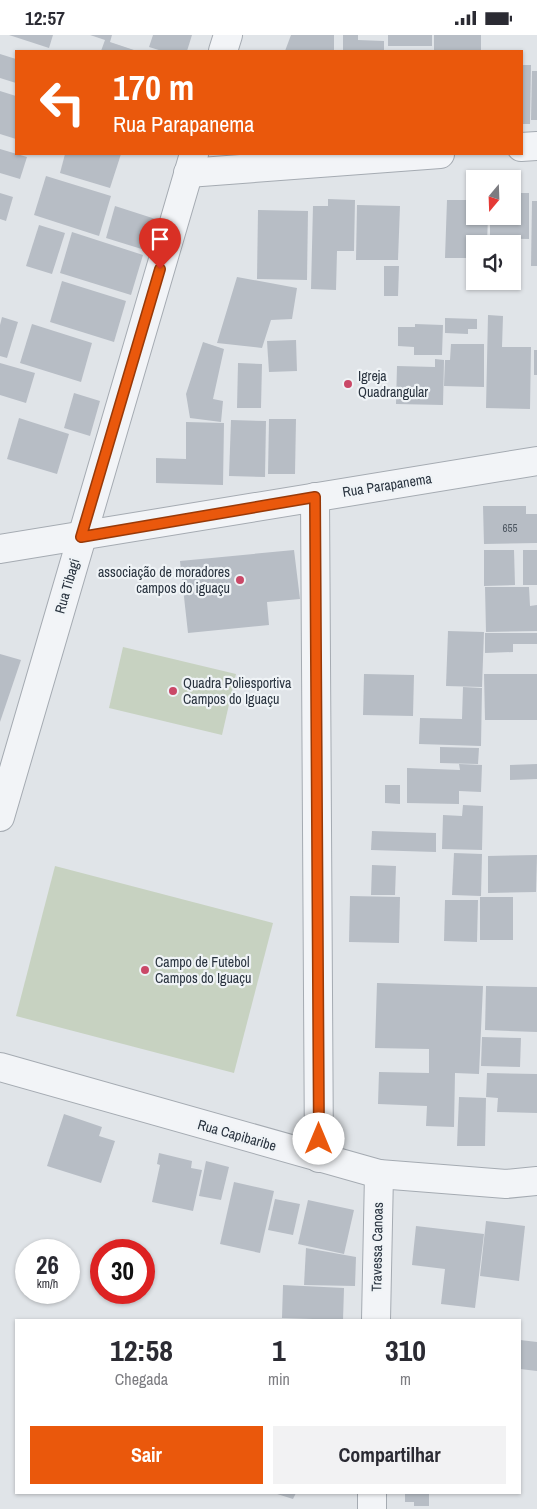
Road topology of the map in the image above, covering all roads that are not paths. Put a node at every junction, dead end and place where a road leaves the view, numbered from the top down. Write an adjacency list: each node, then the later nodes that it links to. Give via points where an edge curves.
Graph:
1 (228, 35): 2 (street)
2 (223, 50)
3 (537, 146): 4 (street)
4 (523, 147)
5 (412, 155): 6 (street)
6 (191, 163): 9 (street, Rua Tibagi)
7 (537, 461): 8 (street, Rua Parapanema)
8 (315, 497): 9 (street, Rua Parapanema); 13 (street)
9 (81, 537): 10 (street, Rua Parapanema); 11 (street, Rua Tibagi)
10 (0, 549)
11 (0, 817)
12 (0, 1067): 13 (street, Rua Capibaribe)
13 (319, 1158): 14 (street, Rua Capibaribe)
14 (379, 1174): 15 (street, Rua Capibaribe, via 506,1184); 16 (street, Travessa Canoas)
15 (537, 1181)
16 (376, 1319)
17 (372, 1494): 18 (street)
18 (372, 1509)

